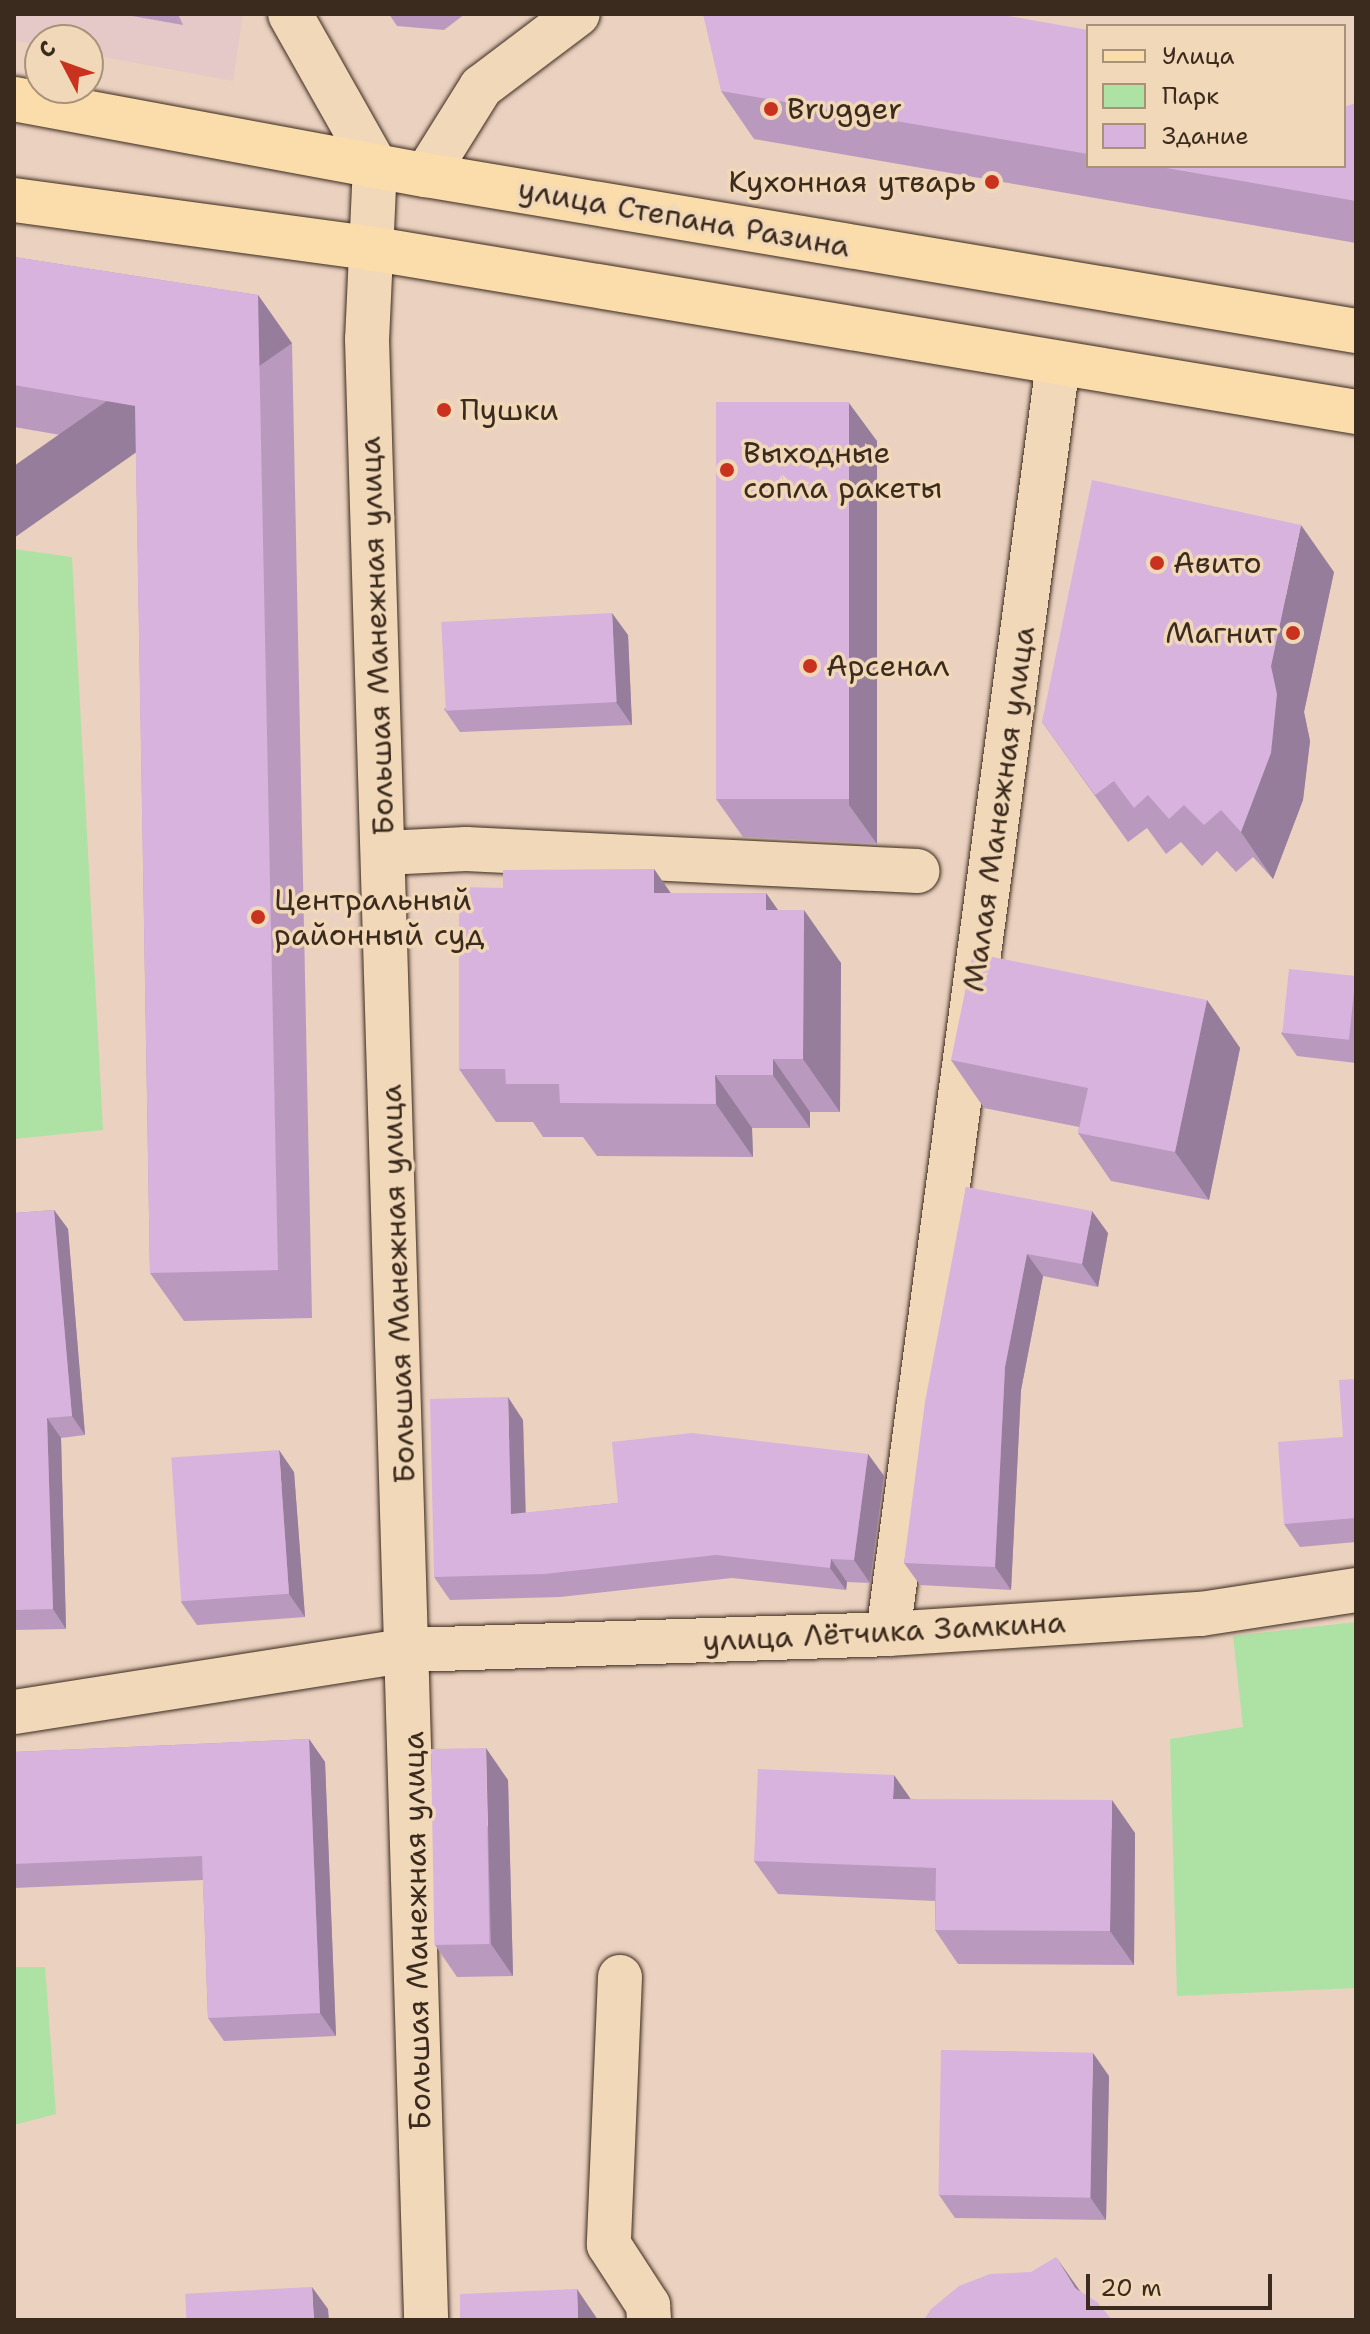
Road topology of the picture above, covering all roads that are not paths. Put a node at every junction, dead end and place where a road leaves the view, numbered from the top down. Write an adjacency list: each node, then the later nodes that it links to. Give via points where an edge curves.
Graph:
1 (290, 14): 4 (street)
2 (578, 14): 5 (street, via 481,87)
3 (14, 99): 4 (main road, улица Степана Разина)
4 (375, 165): 5 (main road, улица Степана Разина); 7 (street, Большая Манежная улица)
5 (426, 175): 8 (main road, улица Степана Разина)
6 (14, 200): 7 (main road)
7 (369, 248): 9 (main road); 11 (street, Большая Манежная улица, via 367,339)
8 (1356, 331)
9 (1058, 364): 10 (main road); 14 (street, Малая Манежная улица)
10 (1356, 412)
11 (384, 853): 12 (street, via 466,849); 15 (street, Большая Манежная улица)
12 (917, 871)
13 (1356, 1590): 14 (street, улица Лётчика Замкина, via 1201,1614)
14 (888, 1634): 15 (street, улица Лётчика Замкина)
15 (410, 1650): 16 (street, улица Лётчика Замкина); 18 (street, Большая Манежная улица)
16 (14, 1712)
17 (620, 1977): 19 (street, via 609,2245 648,2305)
18 (426, 2320)
19 (649, 2320)

